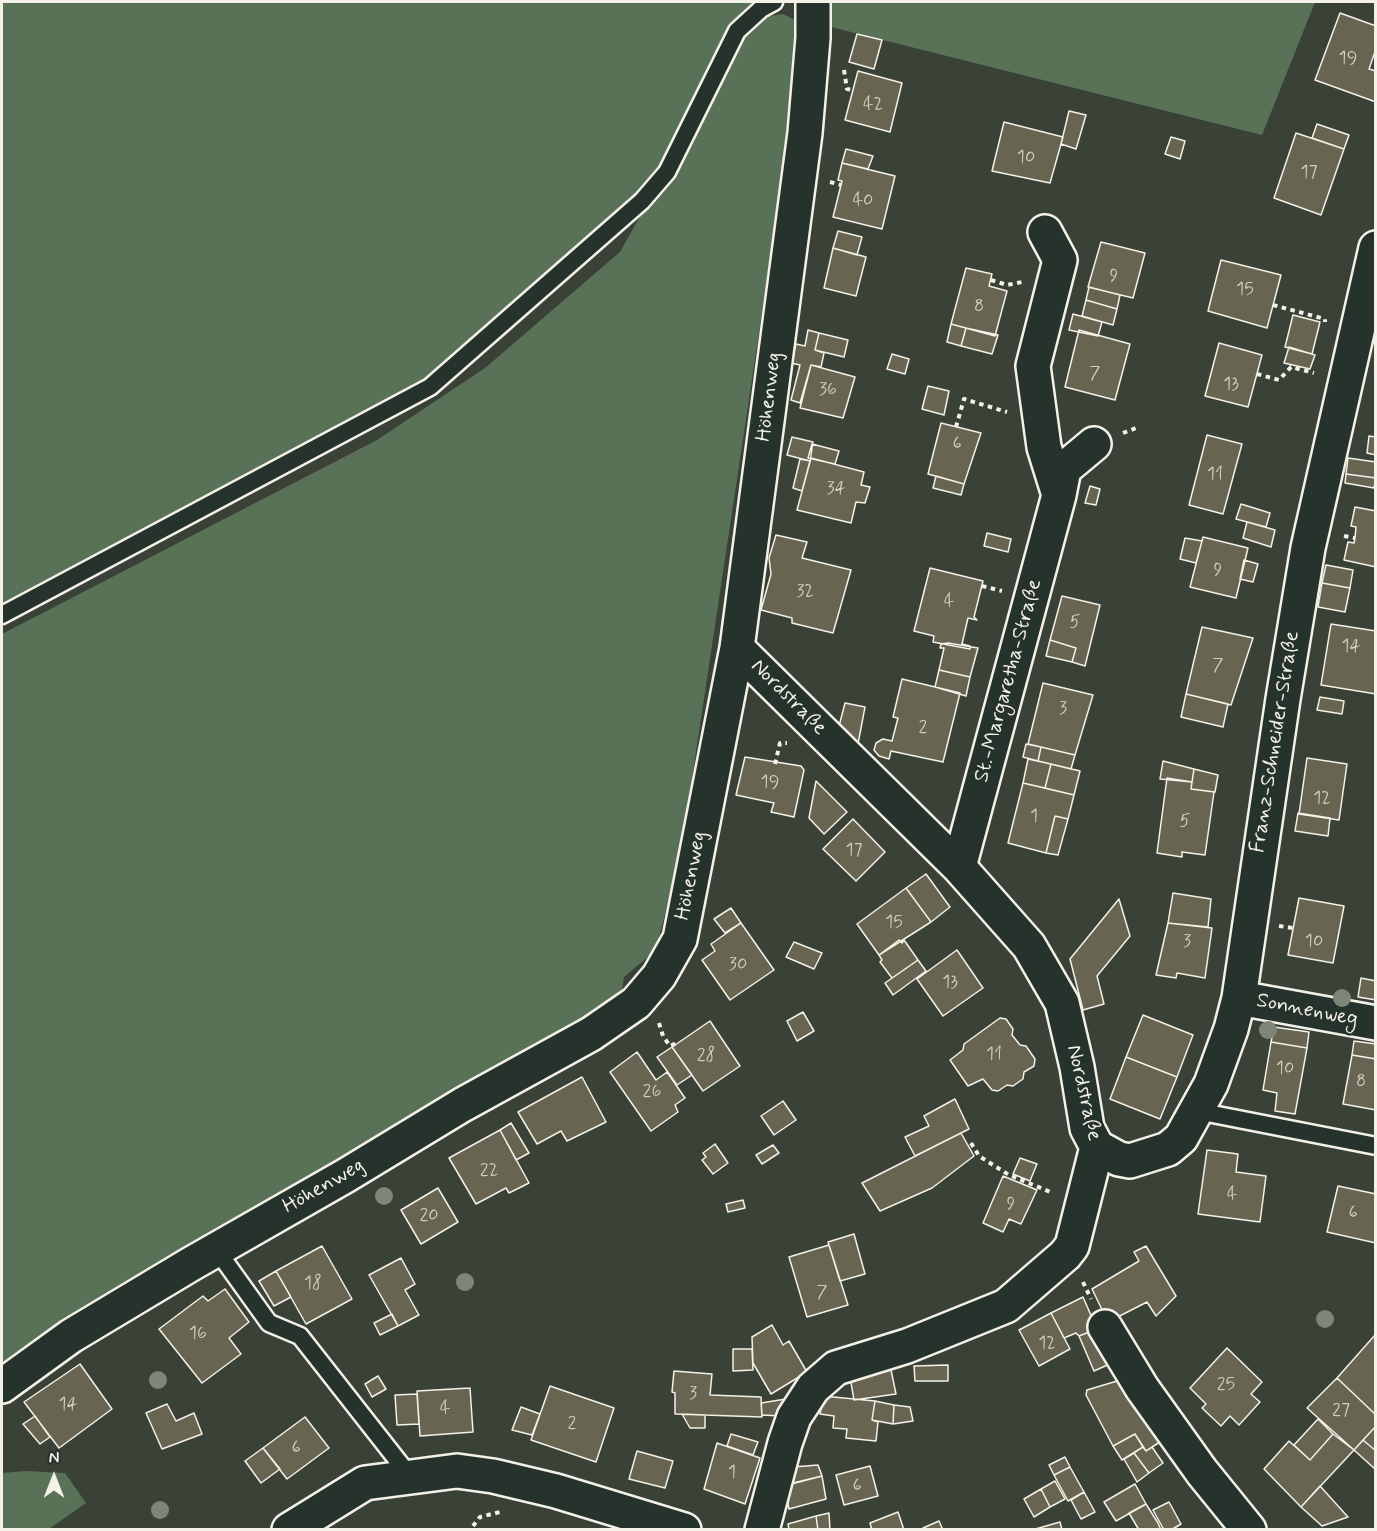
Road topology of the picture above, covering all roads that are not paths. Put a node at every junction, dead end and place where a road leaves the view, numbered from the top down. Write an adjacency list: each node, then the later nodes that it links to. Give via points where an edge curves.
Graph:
1 (774, 2): 7 (lane, via 760,9 737,31 667,172 642,201 430,387)
2 (813, 2): 8 (street, Höhenweg, via 804,140)
3 (1045, 232): 6 (street, via 1060,260 1033,366 1044,447)
4 (1376, 248): 10 (street, Franz-Schneider-Straße, via 1308,548)
5 (1094, 444): 6 (street, St.-Margaretha-Straße, via 1064,469)
6 (1059, 495): 9 (street, St.-Margaretha-Straße)
7 (2, 615)
8 (738, 648): 9 (street, Nordstraße); 15 (street, Höhenweg, via 680,939 660,976 636,1003 591,1034)
9 (959, 867): 14 (street, Nordstraße, via 1029,946 1062,1003 1087,1128)
10 (1239, 998): 11 (street, Sonnenweg); 12 (street, Franz-Schneider-Straße, via 1211,1084)
11 (1376, 1023)
12 (1197, 1110): 13 (lane); 14 (street, Franz-Schneider-Straße, via 1180,1138 1168,1149 1130,1161)
13 (1376, 1146)
14 (1097, 1147): 21 (street, Nordstraße, via 1072,1246 1006,1306 907,1346 836,1368 813,1388 794,1417)
15 (216, 1249): 17 (street, Höhenweg, via 71,1336); 18 (lane, via 269,1323 300,1336)
16 (1105, 1327): 22 (street, via 1142,1388)
17 (2, 1386)
18 (409, 1475): 19 (street, via 365,1483); 20 (street, via 457,1471 493,1476)
19 (289, 1530)
20 (684, 1530)
21 (762, 1530)
22 (1249, 1530)

